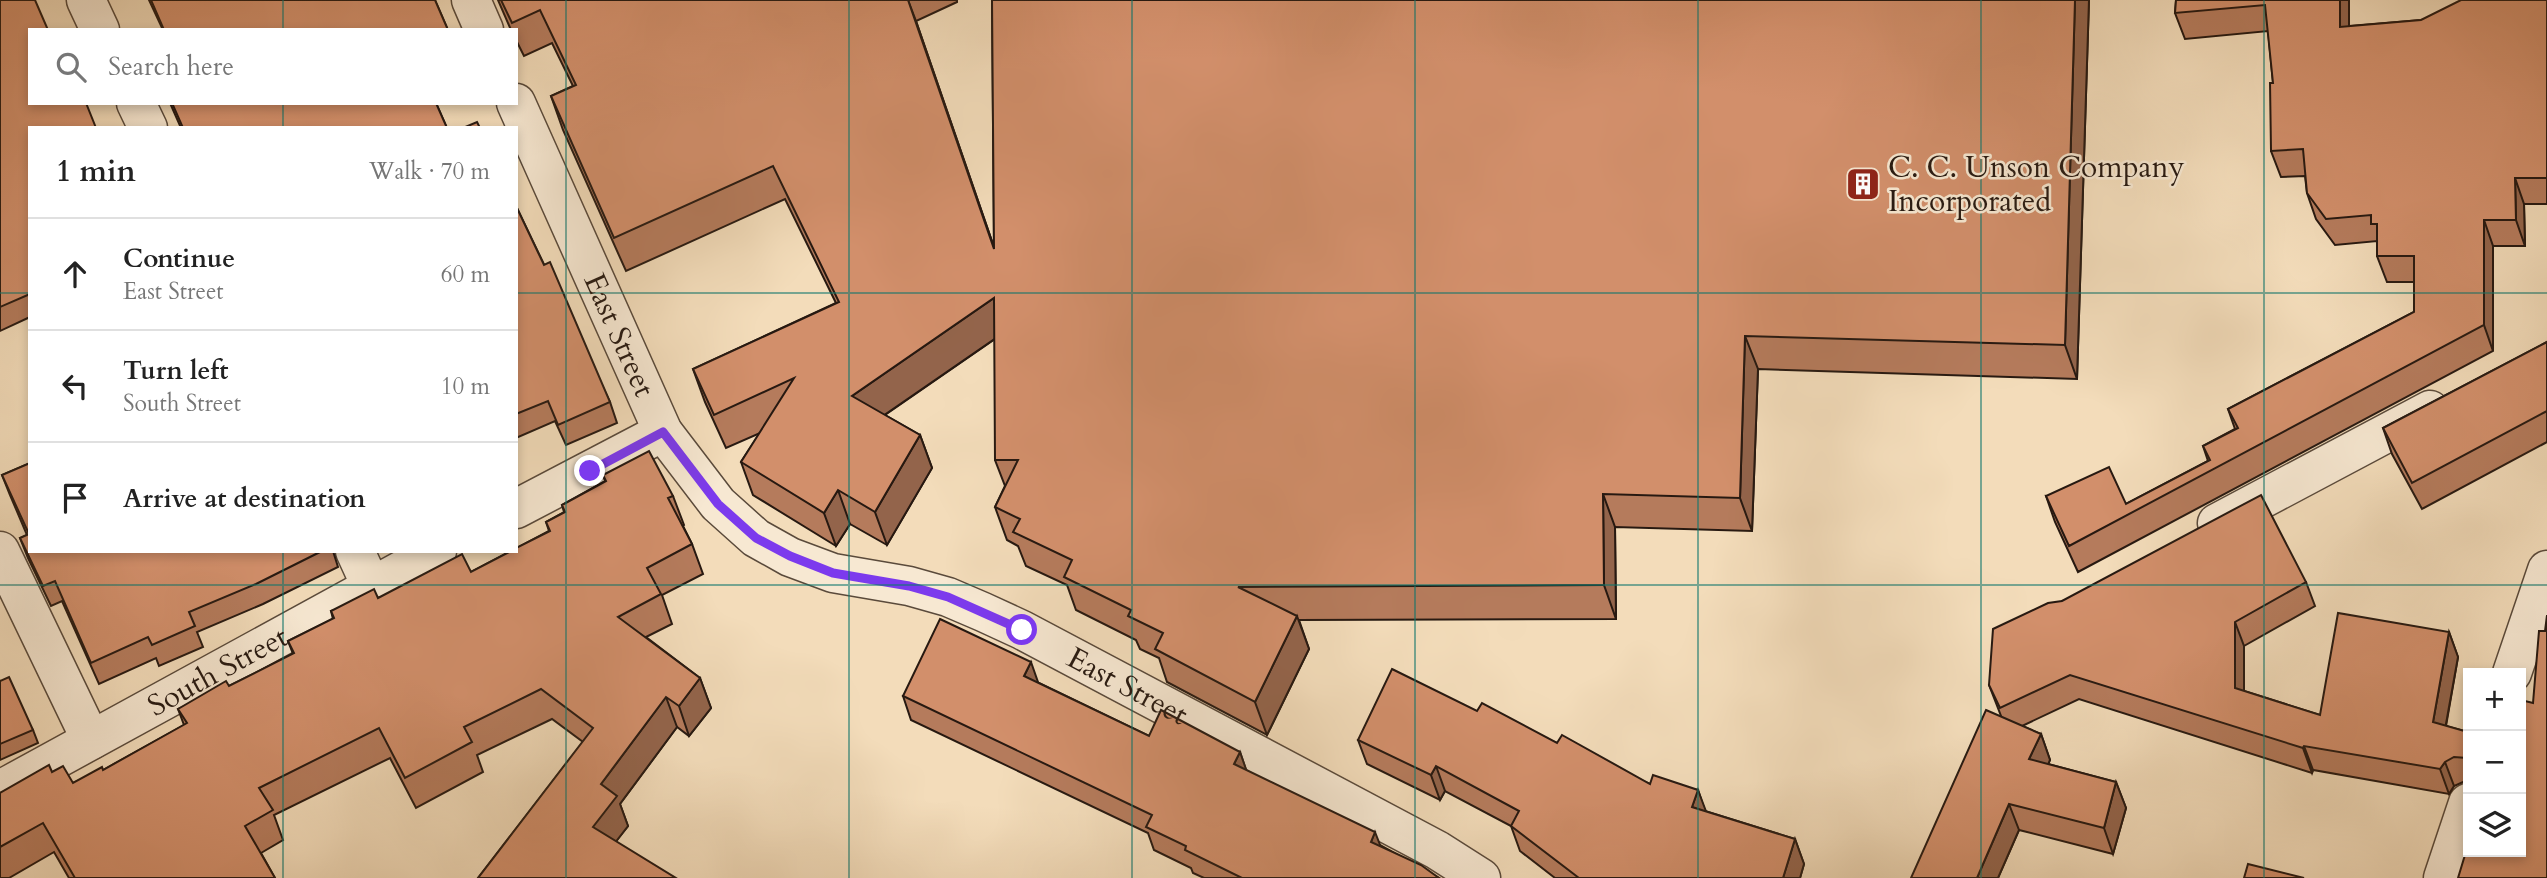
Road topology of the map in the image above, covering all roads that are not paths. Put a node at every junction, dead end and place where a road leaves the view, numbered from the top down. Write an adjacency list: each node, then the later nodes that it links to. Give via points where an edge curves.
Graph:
1 (86, 0): 3 (street)
2 (471, 0): 4 (street)
3 (99, 28)
4 (483, 28)
5 (137, 105): 7 (street)
6 (517, 105): 9 (street, East Street)
7 (147, 126)
8 (2462, 392): 11 (street)
9 (663, 432): 10 (street); 21 (street, East Street, via 718,504 756,538 833,573 948,597 1012,625 1437,850)
10 (518, 508)
11 (2182, 541)
12 (0, 551): 18 (street)
13 (356, 553): 16 (street)
14 (433, 553): 16 (street, South Street)
15 (2547, 570): 17 (street)
16 (372, 586): 18 (street, South Street)
17 (2514, 668)
18 (91, 740): 19 (street, South Street)
19 (0, 790)
20 (2463, 818): 22 (street)
21 (1480, 878)
22 (2443, 878)

